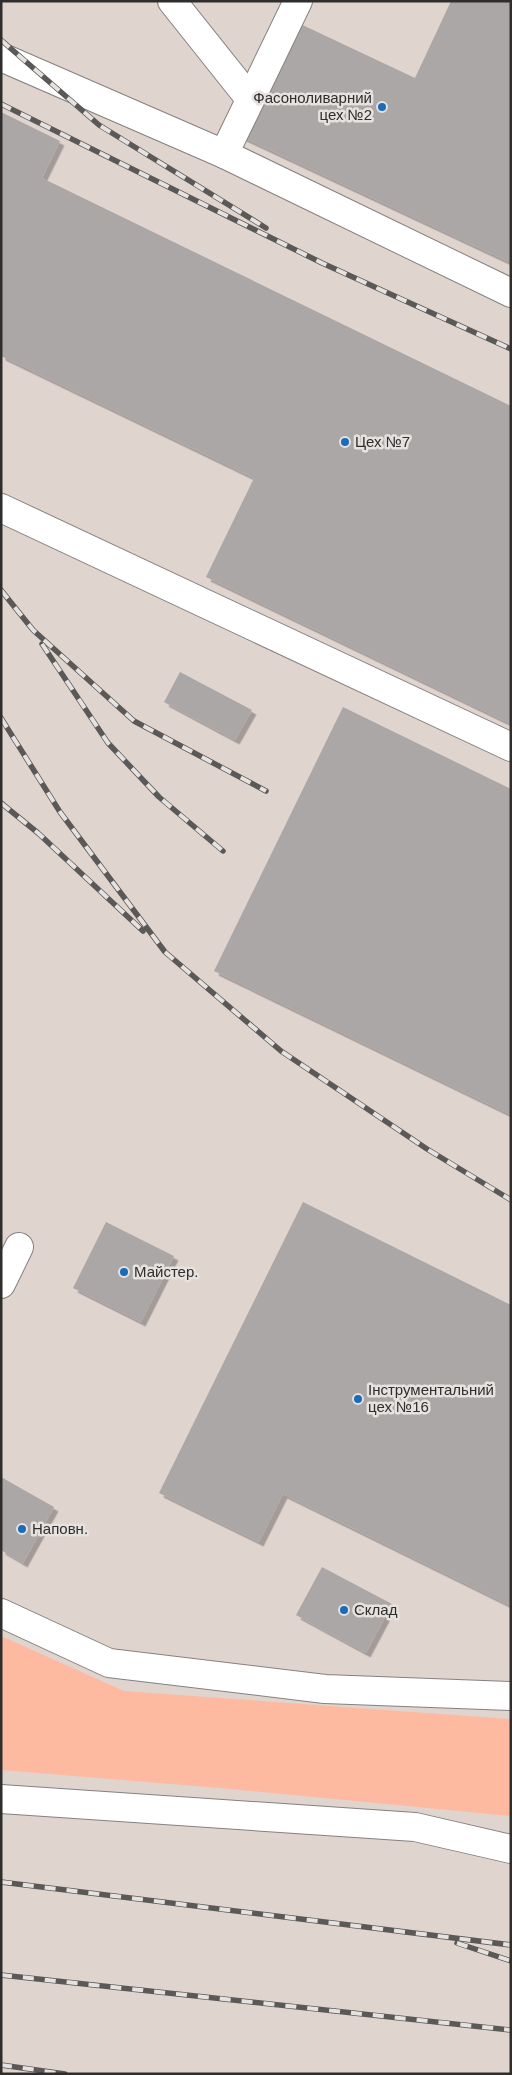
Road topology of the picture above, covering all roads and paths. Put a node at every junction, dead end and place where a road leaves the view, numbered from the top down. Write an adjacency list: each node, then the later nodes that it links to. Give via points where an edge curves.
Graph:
1 (172, 1): 4 (lane)
2 (298, 1): 4 (lane)
3 (1, 57): 5 (lane)
4 (250, 99): 5 (lane)
5 (224, 154): 6 (lane)
6 (511, 293)
7 (1, 508): 8 (lane)
8 (511, 747)
9 (19, 1247): 10 (lane)
10 (1, 1284)
11 (1, 1613): 12 (lane, via 109,1663 325,1689)
12 (511, 1696)
13 (1, 1799): 14 (lane, via 415,1827)
14 (511, 1849)

